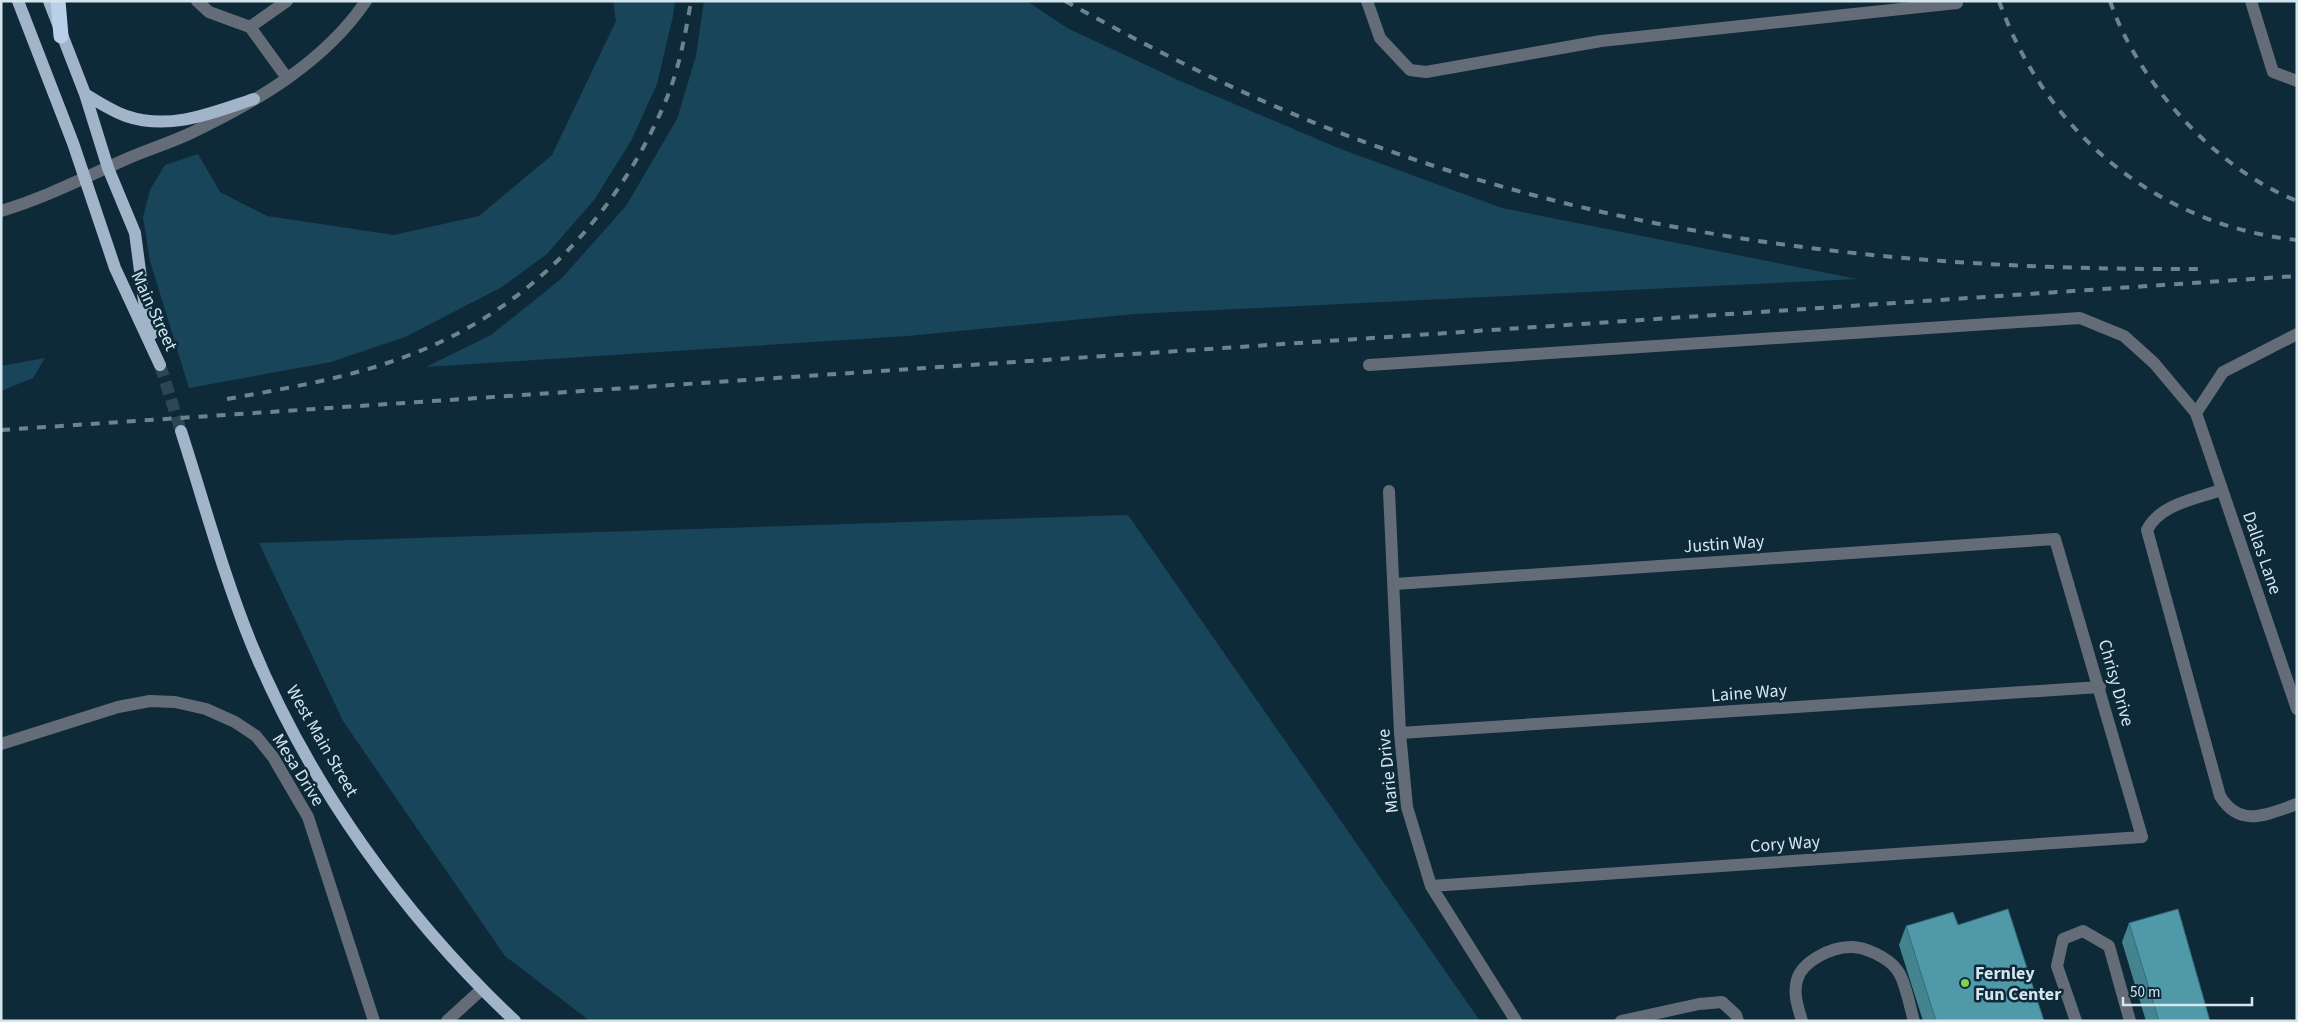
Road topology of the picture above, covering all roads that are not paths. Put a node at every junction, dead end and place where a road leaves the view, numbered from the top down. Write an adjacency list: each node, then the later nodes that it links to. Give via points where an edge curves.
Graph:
1 (18, 1): 17 (main road, Main Street)
2 (49, 1): 11 (main road, Main Street)
3 (58, 1): 11 (highway)
4 (198, 1): 10 (street, via 209,12)
5 (287, 1): 10 (street)
6 (366, 1): 12 (street, via 344,30)
7 (1367, 1): 9 (street, via 1380,38 1410,70 1426,72 1601,41)
8 (2251, 1): 13 (street, via 2273,72)
9 (1957, 3)
10 (250, 28): 12 (street)
11 (61, 36): 14 (main road, Main Street)
12 (287, 78): 15 (street)
13 (2295, 79)
14 (84, 94): 15 (main road, via 127,116 165,123 212,113); 16 (main road, Main Street)
15 (254, 99): 16 (street, via 191,133)
16 (108, 168): 17 (street); 17 (main road, Main Street, via 135,233 144,301 160,365 115,268)
17 (84, 178): 18 (street)
18 (1, 211)
19 (2297, 334): 21 (street, via 2223,372)
20 (1369, 365): 21 (street, via 2080,318 2124,336 2154,363)
21 (2196, 413): 23 (street, Dallas Lane)
22 (181, 431): 34 (main road, West Main Street, via 251,642 296,738 364,848 411,909)
23 (2221, 490): 28 (street, Dallas Lane); 31 (street, via 2162,511 2147,530 2220,796 2227,808 2237,815 2260,816)
24 (1389, 491): 26 (street, Marie Drive)
25 (2055, 539): 26 (street, Justin Way); 27 (street, Chrisy Drive)
26 (1395, 584): 29 (street, Marie Drive)
27 (2100, 687): 29 (street, Laine Way); 32 (street, Chrisy Drive)
28 (2297, 709)
29 (1400, 733): 33 (street, Marie Drive, via 1407,807)
30 (1, 744): 36 (street, Mesa Drive, via 118,707 150,701 175,702 206,710 235,722 256,736 273,757 308,817)
31 (2297, 804)
32 (2142, 837): 33 (street, Cory Way)
33 (1430, 886): 39 (street, Marie Drive)
34 (482, 990): 37 (street); 38 (main road, West Main Street)
35 (1672, 1015): 40 (street); 41 (street, via 1699,1004 1722,1002)
36 (374, 1021)
37 (447, 1021)
38 (515, 1021)
39 (1516, 1021)
40 (1620, 1021)
41 (1738, 1021)
42 (1802, 1021): 43 (street, via 1795,997 1797,979 1804,966 1816,957 1850,947 1868,951 1898,970)
43 (1914, 1021)
44 (2076, 1021): 45 (street, via 2057,966 2063,939 2083,932 2109,946)
45 (2130, 1021)

